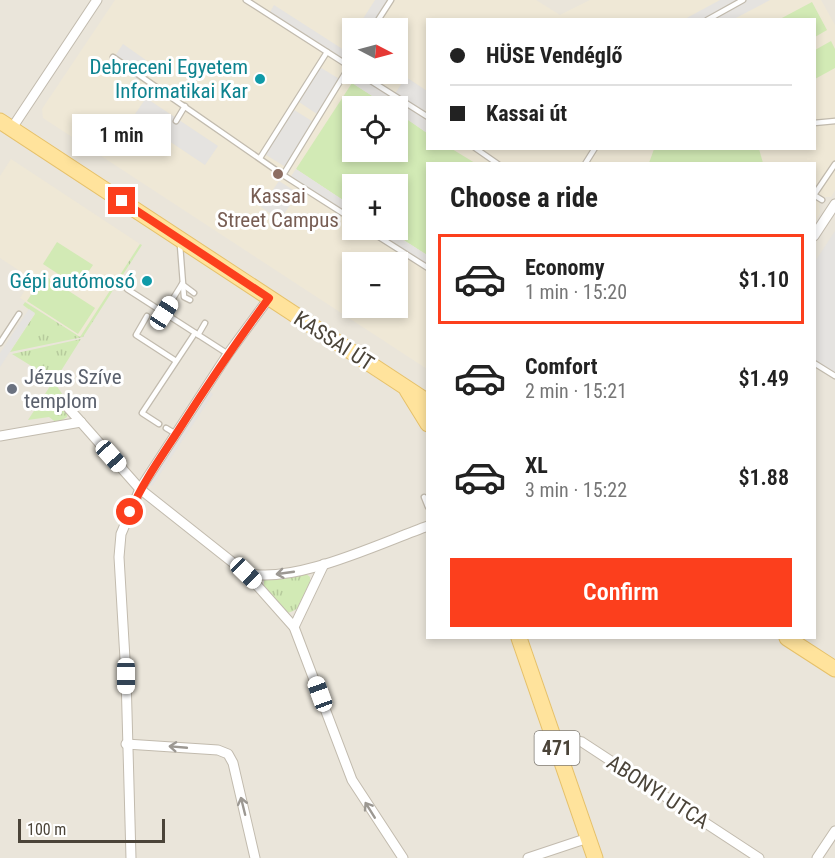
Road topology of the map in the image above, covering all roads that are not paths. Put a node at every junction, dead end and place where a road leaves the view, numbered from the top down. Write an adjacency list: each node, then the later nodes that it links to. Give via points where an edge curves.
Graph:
1 (83, 0): 5 (street)
2 (246, 0): 8 (lane)
3 (391, 0): 6 (lane)
4 (743, 0): 7 (lane)
5 (95, 3): 18 (street)
6 (379, 18)
7 (711, 18)
8 (327, 51): 10 (lane); 20 (lane)
9 (113, 57): 13 (lane)
10 (342, 60)
11 (342, 82): 23 (lane)
12 (376, 84): 14 (lane)
13 (185, 106): 15 (lane); 20 (lane)
14 (426, 116)
15 (176, 121)
16 (835, 121): 17 (lane)
17 (816, 123)
18 (6, 124): 30 (main road, KASSAI ÚT)
19 (478, 150): 21 (lane)
20 (260, 158): 23 (lane)
21 (495, 162)
22 (835, 164): 24 (lane)
23 (283, 175): 28 (lane)
24 (816, 192)
25 (816, 196): 26 (lane)
26 (822, 200)
27 (835, 206): 29 (street)
28 (342, 213)
29 (816, 233)
30 (180, 240): 33 (lane); 36 (main road, KASSAI ÚT)
31 (384, 240): 32 (lane)
32 (426, 267)
33 (182, 285): 35 (lane); 37 (lane, via 184,297); 38 (lane)
34 (127, 289): 38 (lane)
35 (194, 293)
36 (269, 298): 44 (street); 48 (main road, KASSAI ÚT)
37 (190, 300)
38 (164, 313): 42 (lane)
39 (19, 314): 43 (lane)
40 (147, 316): 45 (lane, via 136,335)
41 (206, 323): 42 (lane)
42 (196, 334): 44 (lane); 45 (lane)
43 (0, 343)
44 (228, 354): 55 (street)
45 (176, 361): 53 (lane, via 142,413)
46 (816, 364): 47 (lane)
47 (835, 376)
48 (406, 388): 49 (main road, KASSAI ÚT); 51 (main road)
49 (426, 401)
50 (64, 403): 52 (street)
51 (426, 421)
52 (81, 422): 56 (street); 57 (street)
53 (159, 424)
54 (166, 428): 55 (lane)
55 (176, 435): 57 (street)
56 (0, 436)
57 (140, 489): 62 (street); 68 (street, via 120,546)
58 (424, 497): 59 (lane)
59 (426, 502)
60 (426, 527): 61 (street)
61 (324, 564): 62 (street, one-way to 62, via 285,573); 63 (street)
62 (246, 573): 63 (street)
63 (294, 627): 73 (street, one-way to 63, via 352,780)
64 (519, 639): 67 (main road, 471)
65 (789, 639): 66 (main road)
66 (835, 669)
67 (553, 736): 70 (main road, 471); 76 (street, ABONYI UTCA, via 582,742)
68 (126, 744): 71 (street); 72 (street, one-way to 68, via 228,754 218,750)
69 (835, 831): 77 (street)
70 (588, 838): 74 (street); 75 (main road, 471)
71 (131, 858)
72 (255, 858)
73 (403, 858)
74 (528, 858)
75 (595, 858)
76 (759, 858)
77 (817, 858)

